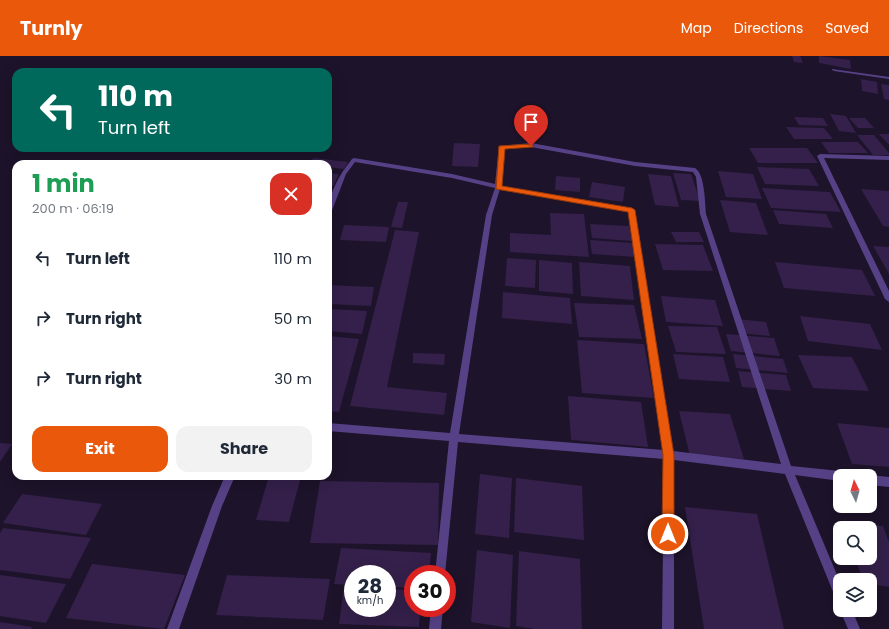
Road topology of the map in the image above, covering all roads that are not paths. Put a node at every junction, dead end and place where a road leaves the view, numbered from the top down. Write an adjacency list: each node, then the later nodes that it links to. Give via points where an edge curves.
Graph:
1 (834, 70): 2 (street)
2 (889, 78)
3 (889, 158): 6 (street, via 820,156)
4 (498, 187): 5 (street, via 452,176 354,160 343,174); 8 (street, via 489,215); 9 (street, via 632,210); 10 (street, via 501,147 531,146 635,164 695,170 699,177 704,214)
5 (332, 203)
6 (889, 299)
7 (332, 427): 8 (street)
8 (454, 437): 9 (street); 15 (street)
9 (669, 455): 10 (street); 21 (street)
10 (788, 470): 11 (street); 16 (street)
11 (833, 475)
12 (228, 480): 19 (street)
13 (877, 481): 14 (street)
14 (889, 482)
15 (441, 565)
16 (833, 578)
17 (436, 617): 20 (street)
18 (849, 617): 22 (street)
19 (172, 629)
20 (435, 629)
21 (668, 629)
22 (854, 629)

